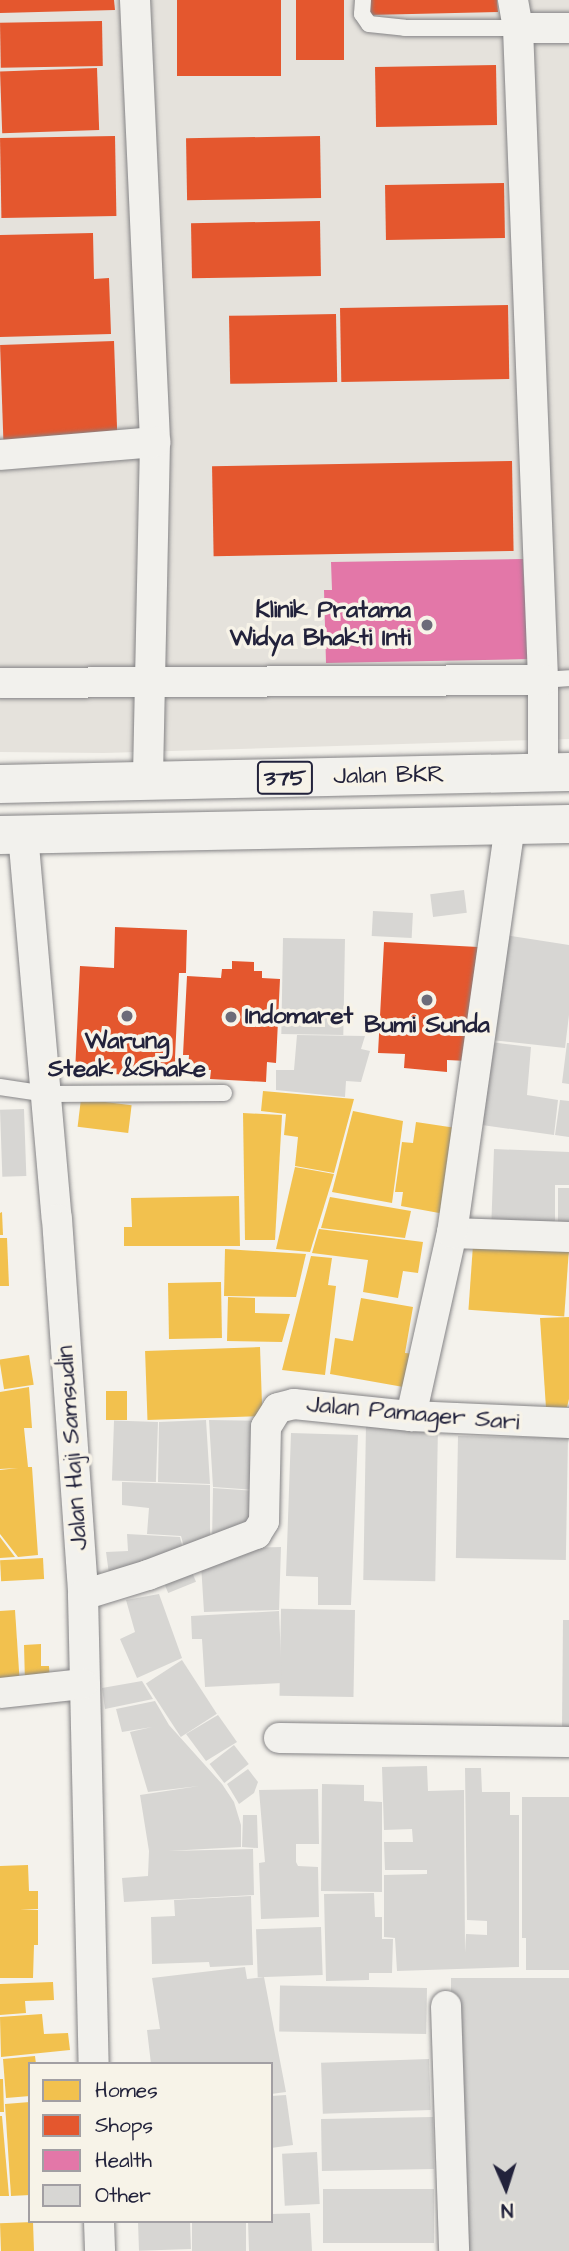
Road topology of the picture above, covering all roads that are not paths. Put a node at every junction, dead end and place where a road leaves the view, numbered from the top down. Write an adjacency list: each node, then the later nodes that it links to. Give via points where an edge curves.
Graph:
1 (135, 0): 5 (street)
2 (363, 0): 3 (lane, via 362,15 369,24 405,28)
3 (515, 14): 4 (street); 7 (street)
4 (569, 28)
5 (155, 442): 6 (street); 9 (street)
6 (0, 455)
7 (556, 679): 9 (street); 10 (street)
8 (0, 683): 9 (street)
9 (150, 683): 11 (street)
10 (556, 773): 11 (main road, Jalan BKR / 375)
11 (148, 781): 12 (main road, Jalan BKR / 375)
12 (0, 784)
13 (569, 824): 14 (main road, Jalan BKR / 375)
14 (510, 825): 15 (main road, Jalan BKR / 375); 19 (street)
15 (11, 834): 18 (street, Jalan Haji Samsudin)
16 (0, 1087): 18 (lane)
17 (225, 1093): 18 (lane)
18 (47, 1094): 23 (street, Jalan Haji Samsudin)
19 (452, 1233): 20 (street); 21 (street)
20 (569, 1237)
21 (411, 1416): 22 (street, Jalan Pamager Sari); 23 (street, Jalan Pamager Sari, via 294,1404 278,1408 267,1427 264,1521 256,1534)
22 (569, 1423)
23 (83, 1595): 24 (street, Jalan Haji Samsudin)
24 (83, 1684): 25 (street); 29 (street, Jalan Haji Samsudin)
25 (0, 1693)
26 (279, 1738): 27 (street)
27 (569, 1742)
28 (446, 2006): 32 (street)
29 (94, 2062)
30 (99, 2223): 31 (street)
31 (100, 2251)
32 (454, 2251)

